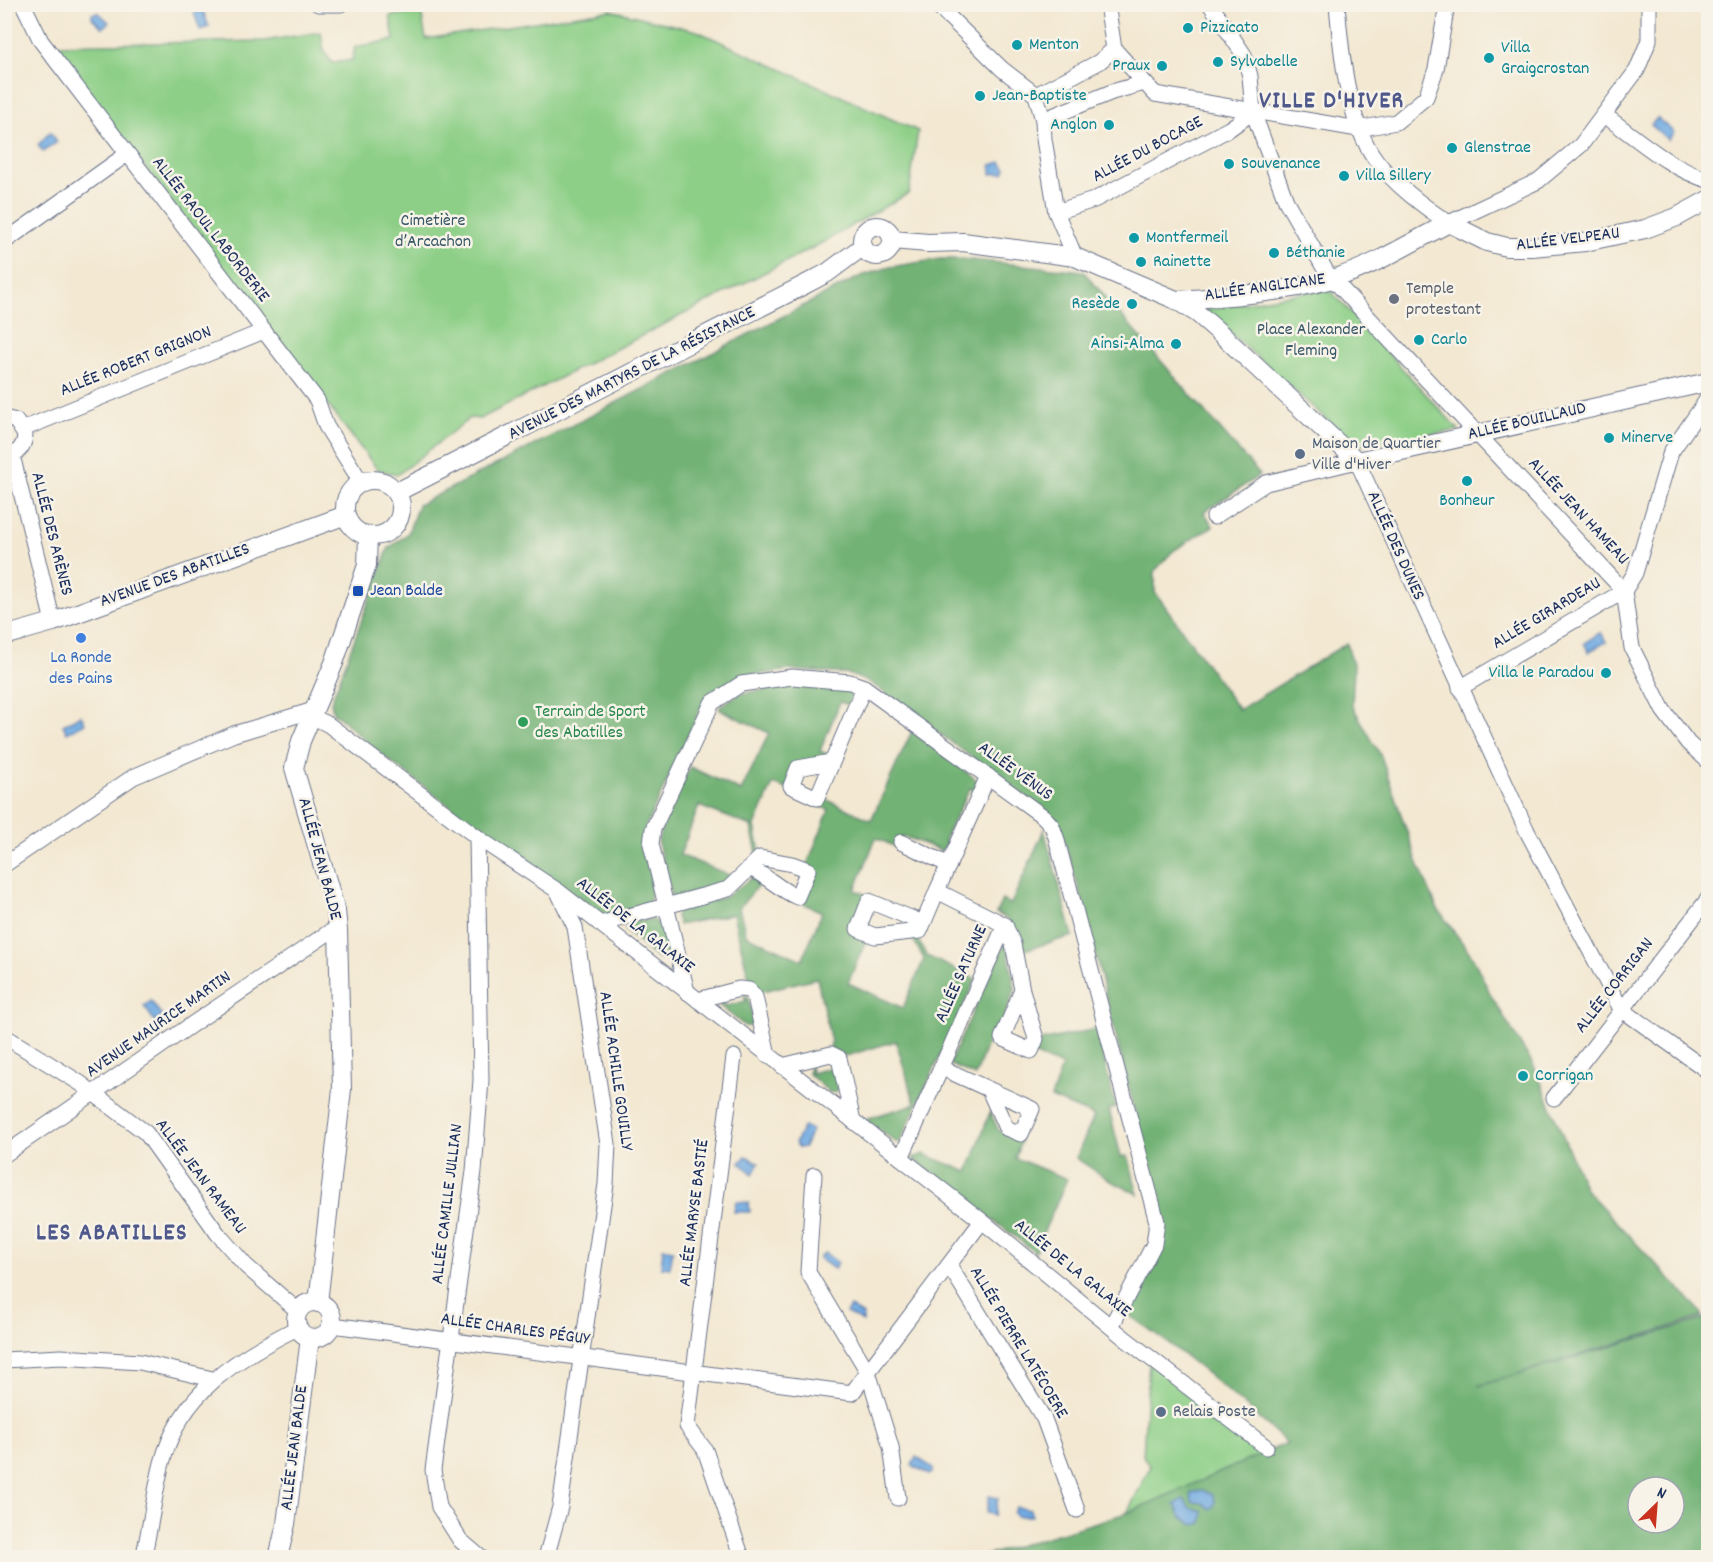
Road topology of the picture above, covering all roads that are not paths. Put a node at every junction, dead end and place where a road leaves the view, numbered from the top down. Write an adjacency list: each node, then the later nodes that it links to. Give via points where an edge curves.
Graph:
1 (23, 4): 17 (street, ALLÉE RAOUL LABORDERIE, via 40,41)
2 (318, 4): 3 (street)
3 (341, 4)
4 (936, 4): 12 (street, via 1002,69)
5 (1107, 4): 10 (street)
6 (1210, 4): 13 (street, ALLÉE JEAN HAMEAU, via 1244,55 1251,76)
7 (1337, 4): 16 (street, ALLÉE VELPEAU)
8 (1447, 4): 16 (street, via 1436,69 1426,97 1396,122)
9 (1649, 4): 14 (street, via 1648,40 1637,70)
10 (1114, 49): 11 (street); 12 (street, via 1099,62)
11 (1144, 84): 13 (street, via 1155,94); 15 (street, via 1112,92)
12 (1036, 95): 15 (street)
13 (1252, 112): 16 (street); 20 (street, ALLÉE DU BOCAGE, via 1229,129 1094,200); 24 (street, ALLÉE JEAN HAMEAU, via 1287,201)
14 (1604, 115): 18 (street, via 1655,153); 21 (street, via 1581,145 1538,181)
15 (1043, 120): 20 (street)
16 (1359, 129): 21 (street, ALLÉE VELPEAU, via 1376,161 1427,209)
17 (127, 154): 22 (street); 26 (street, ALLÉE RAOUL LABORDERIE)
18 (1708, 180)
19 (1708, 200): 21 (street, ALLÉE VELPEAU, via 1645,229 1585,242 1532,247 1488,242)
20 (1056, 212): 23 (street)
21 (1449, 223): 24 (street, ALLÉE ANGLICANE, via 1386,257)
22 (4, 242)
23 (1075, 257): 25 (street, ALLÉE DES DUNES); 35 (street, AVENUE DES MARTYRS DE LA RÉSISTANCE, via 963,242 892,240 889,250 880,256 869,255 862,247 827,273)
24 (1332, 279): 25 (street, ALLÉE ANGLICANE, via 1242,295); 31 (street, ALLÉE JEAN HAMEAU)
25 (1176, 300): 33 (street, ALLÉE DES DUNES, via 1220,333)
26 (264, 331): 30 (street, ALLÉE ROBERT GRIGNON); 34 (street, ALLÉE RAOUL LABORDERIE, via 317,400 326,426)
27 (1708, 382): 31 (street, ALLÉE BOUILLAUD)
28 (1708, 398): 39 (street, via 1671,452 1635,573)
29 (4, 418): 30 (street, via 16,421)
30 (23, 429): 32 (street, via 22,448)
31 (1479, 432): 33 (street, ALLÉE BOUILLAUD); 39 (street, ALLÉE JEAN HAMEAU)
32 (8, 456): 40 (street, ALLÉE DES ARÈNES)
33 (1357, 461): 37 (street, ALLÉE BOUILLAUD, via 1266,483); 43 (street, ALLÉE DES DUNES)
34 (361, 482): 35 (street, via 377,480); 36 (street, via 350,492)
35 (397, 492): 38 (street, via 401,513 397,523 380,536)
36 (346, 515): 38 (street, via 357,531); 40 (street, AVENUE DES ABATILLES)
37 (1214, 517)
38 (368, 536): 44 (street, ALLÉE JEAN BALDE, via 367,565 334,663)
39 (1624, 591): 43 (street, ALLÉE GIRARDEAU); 45 (street, via 1632,648 1663,710 1688,743)
40 (53, 622): 41 (street, AVENUE DES ABATILLES)
41 (4, 636)
42 (864, 687): 46 (street); 47 (street, ALLÉE VÉNUS); 56 (street, ALLÉE VÉNUS, via 850,682 792,677 741,684 712,703 653,829 651,844)
43 (1460, 688): 63 (street, ALLÉE DES DUNES, via 1527,831)
44 (312, 713): 48 (street); 50 (street, via 234,734 132,777); 60 (street, ALLÉE JEAN BALDE, via 294,768 336,911)
45 (1708, 761)
46 (831, 762)
47 (988, 776): 51 (street); 81 (street, ALLÉE VÉNUS, via 1050,822 1056,837 1157,1222 1154,1244)
48 (477, 837): 53 (street); 83 (street, ALLÉE CAMILLE JULLIAN, via 481,1080 474,1171)
49 (901, 842): 51 (street)
50 (4, 865)
51 (949, 865): 54 (street)
52 (750, 868): 56 (street, via 728,889)
53 (558, 891): 58 (street, ALLÉE DE LA GALAXIE); 84 (street, ALLÉE ACHILLE GOUILLY, via 575,927 608,1144)
54 (937, 891): 57 (street); 59 (street, ALLÉE SATURNE)
55 (1708, 899): 63 (street, ALLÉE CORRIGAN)
56 (665, 907): 58 (street); 62 (street, ALLÉE DE LA GALAXIE)
57 (923, 923)
58 (600, 924): 62 (street, ALLÉE DE LA GALAXIE)
59 (1005, 925): 61 (street); 68 (street, ALLÉE SATURNE)
60 (338, 930): 71 (street, AVENUE MAURICE MARTIN, via 194,1023); 79 (street, ALLÉE JEAN BALDE, via 342,1089)
61 (1022, 990)
62 (692, 996): 65 (street, ALLÉE DE LA GALAXIE); 65 (street, ALLÉE DE LA GALAXIE, via 749,990 755,997)
63 (1621, 1010): 69 (street); 72 (street, ALLÉE CORRIGAN)
64 (4, 1036): 71 (street, ALLÉE JEAN RAMEAU)
65 (768, 1055): 67 (street, ALLÉE DE LA GALAXIE)
66 (734, 1057): 87 (street, ALLÉE MARYSE BASTIÉ)
67 (782, 1066): 73 (street, ALLÉE DE LA GALAXIE); 73 (street, via 831,1054 839,1058)
68 (942, 1068): 70 (street); 75 (street, ALLÉE SATURNE)
69 (1708, 1071)
70 (989, 1090)
71 (94, 1094): 74 (street, AVENUE MAURICE MARTIN); 82 (street, ALLÉE JEAN RAMEAU, via 146,1132 218,1234)
72 (1554, 1098)
73 (853, 1121): 75 (street, ALLÉE DE LA GALAXIE)
74 (4, 1155)
75 (901, 1158): 77 (street, ALLÉE DE LA GALAXIE)
76 (814, 1175): 86 (street, via 808,1272)
77 (982, 1221): 78 (street); 81 (street, ALLÉE DE LA GALAXIE)
78 (949, 1265): 86 (street); 91 (street, ALLÉE PIERRE LATÉCOERE, via 1044,1419)
79 (318, 1303): 80 (street, via 327,1308); 82 (street, via 306,1303)
80 (332, 1324): 82 (street, via 321,1337); 83 (street, ALLÉE CHARLES PÉGUY)
81 (1112, 1325): 89 (street, ALLÉE DE LA GALAXIE)
82 (301, 1326): 88 (street, via 255,1349); 93 (street, ALLÉE JEAN BALDE, via 286,1524)
83 (451, 1341): 84 (street, ALLÉE CHARLES PÉGUY); 94 (street, ALLÉE CAMILLE JULLIAN, via 433,1470 439,1507 460,1539)
84 (581, 1359): 87 (street, ALLÉE CHARLES PÉGUY); 95 (street, ALLÉE ACHILLE GOUILLY, via 560,1507)
85 (4, 1360): 88 (street, via 61,1357 140,1362)
86 (868, 1372): 87 (street, ALLÉE CHARLES PÉGUY, via 852,1393); 90 (street, via 891,1447)
87 (694, 1374): 96 (street, ALLÉE MARYSE BASTIÉ, via 687,1426 705,1450)
88 (212, 1379): 92 (street, via 181,1418 163,1461)
89 (1266, 1446)
90 (898, 1498)
91 (1077, 1510)
92 (143, 1557)
93 (278, 1557)
94 (481, 1557)
95 (546, 1557)
96 (742, 1557)

